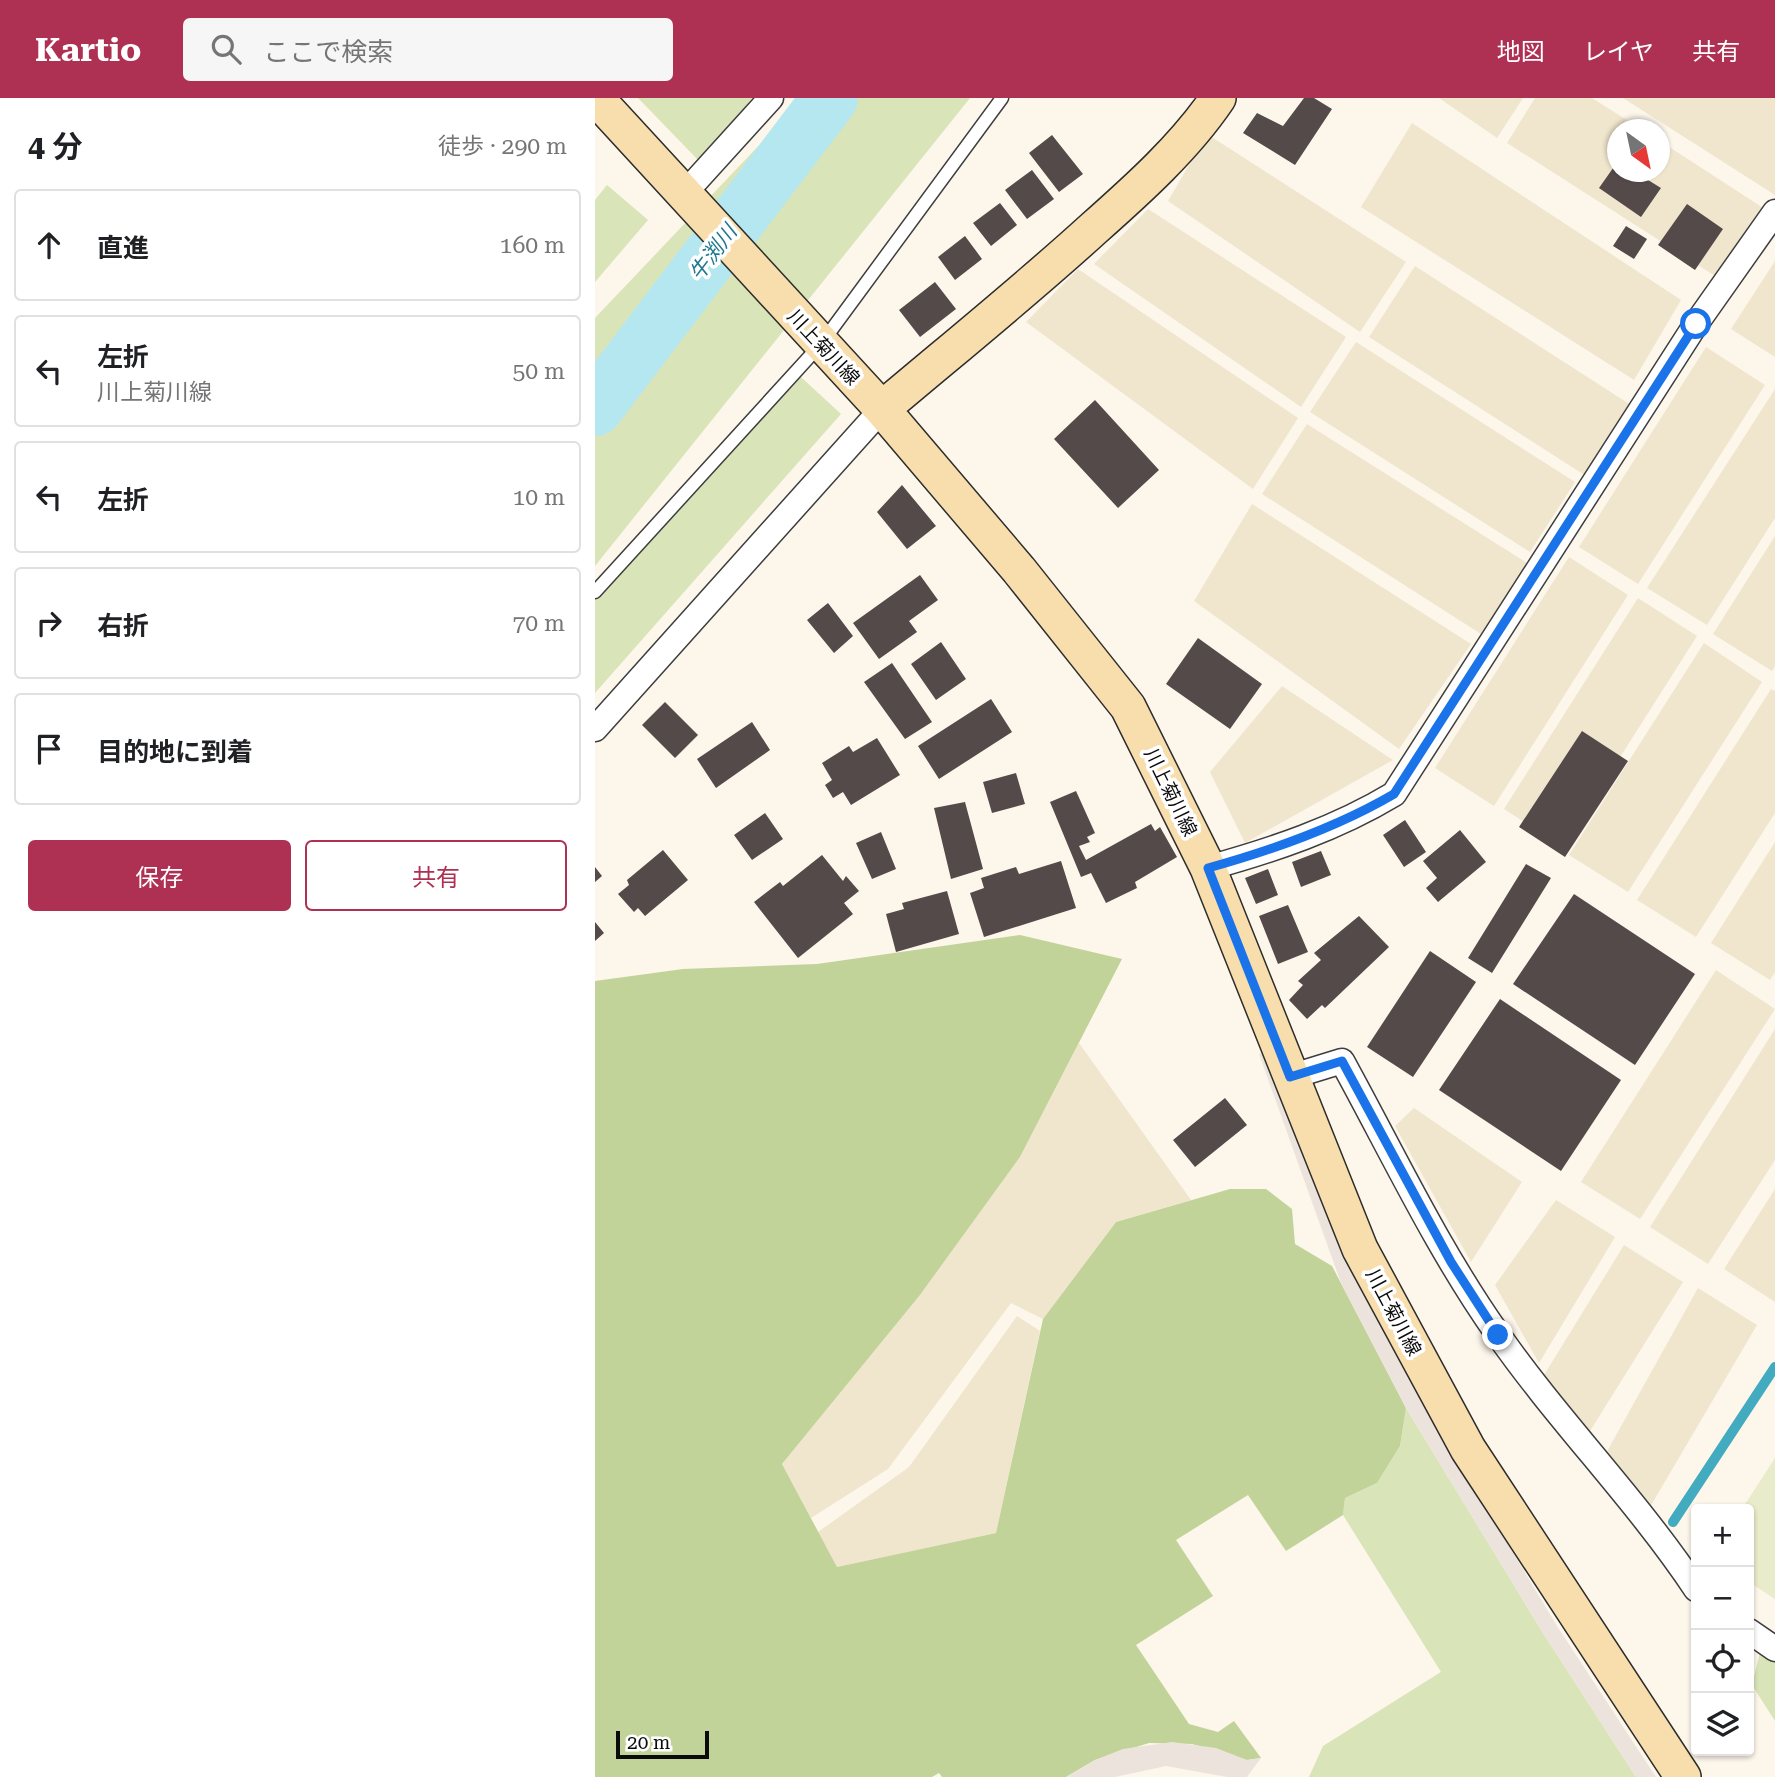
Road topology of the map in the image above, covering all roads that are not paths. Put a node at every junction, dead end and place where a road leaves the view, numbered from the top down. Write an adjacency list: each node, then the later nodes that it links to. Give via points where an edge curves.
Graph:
1 (596, 98): 5 (main road, 川上菊川線)
2 (771, 98): 5 (street)
3 (1002, 98): 7 (lane)
4 (1218, 98): 8 (main road, via 1130,196)
5 (688, 201): 7 (main road, 川上菊川線)
6 (1775, 212): 11 (street, via 1696,324 1394,794 1353,818)
7 (817, 340): 8 (main road, 川上菊川線); 9 (lane)
8 (882, 409): 10 (street); 11 (main road, 川上菊川線, via 1128,707)
9 (595, 592)
10 (595, 729)
11 (1208, 868): 12 (main road, 川上菊川線)
12 (1290, 1077): 13 (street, via 1342,1061 1451,1262 1498,1335 1664,1541); 16 (main road, 川上菊川線, via 1360,1249 1468,1449)
13 (1691, 1582)
14 (1754, 1634): 15 (street)
15 (1775, 1649)
16 (1683, 1777)

